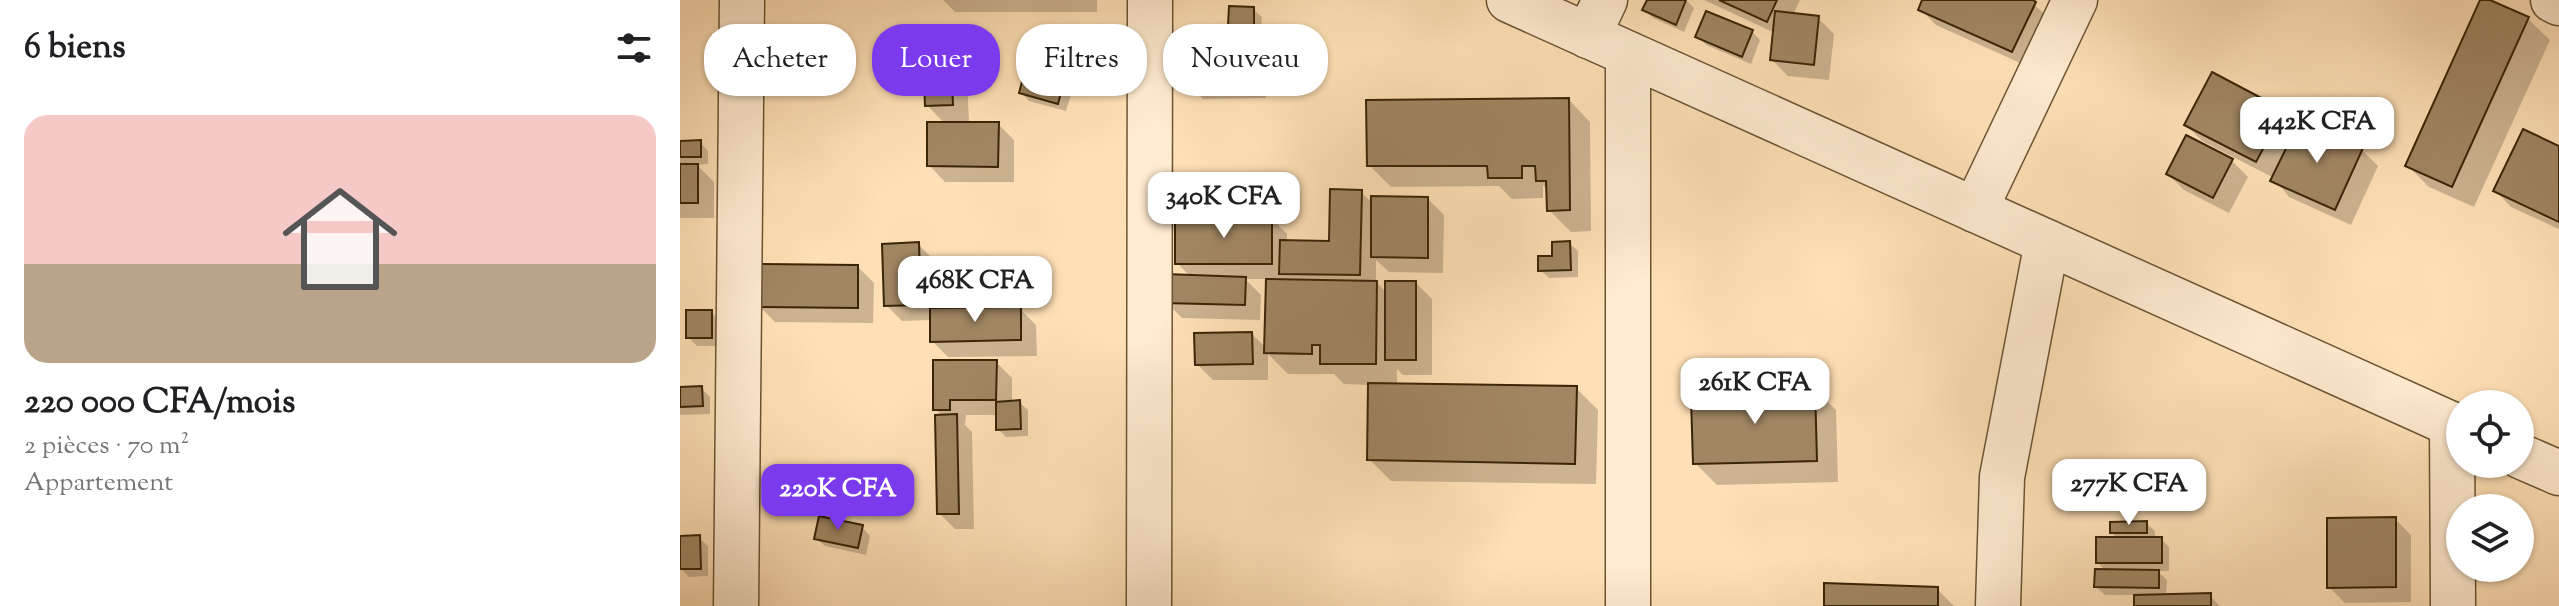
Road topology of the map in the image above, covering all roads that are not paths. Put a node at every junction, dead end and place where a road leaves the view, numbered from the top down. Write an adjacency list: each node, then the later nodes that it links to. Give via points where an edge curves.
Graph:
1 (742, 0): 15 (street)
2 (1150, 0): 16 (street)
3 (1509, 0): 7 (street)
4 (2075, 0): 9 (street)
5 (2553, 0): 6 (street)
6 (2559, 3)
7 (1596, 18): 8 (street)
8 (1628, 54): 9 (street); 17 (street)
9 (1975, 210): 10 (street)
10 (2047, 242): 11 (street); 18 (street, via 2002,477)
11 (2446, 422)
12 (2534, 462): 13 (street)
13 (2559, 473)
14 (2455, 478): 19 (street)
15 (736, 606)
16 (1149, 606)
17 (1628, 606)
18 (1998, 606)
19 (2453, 606)

